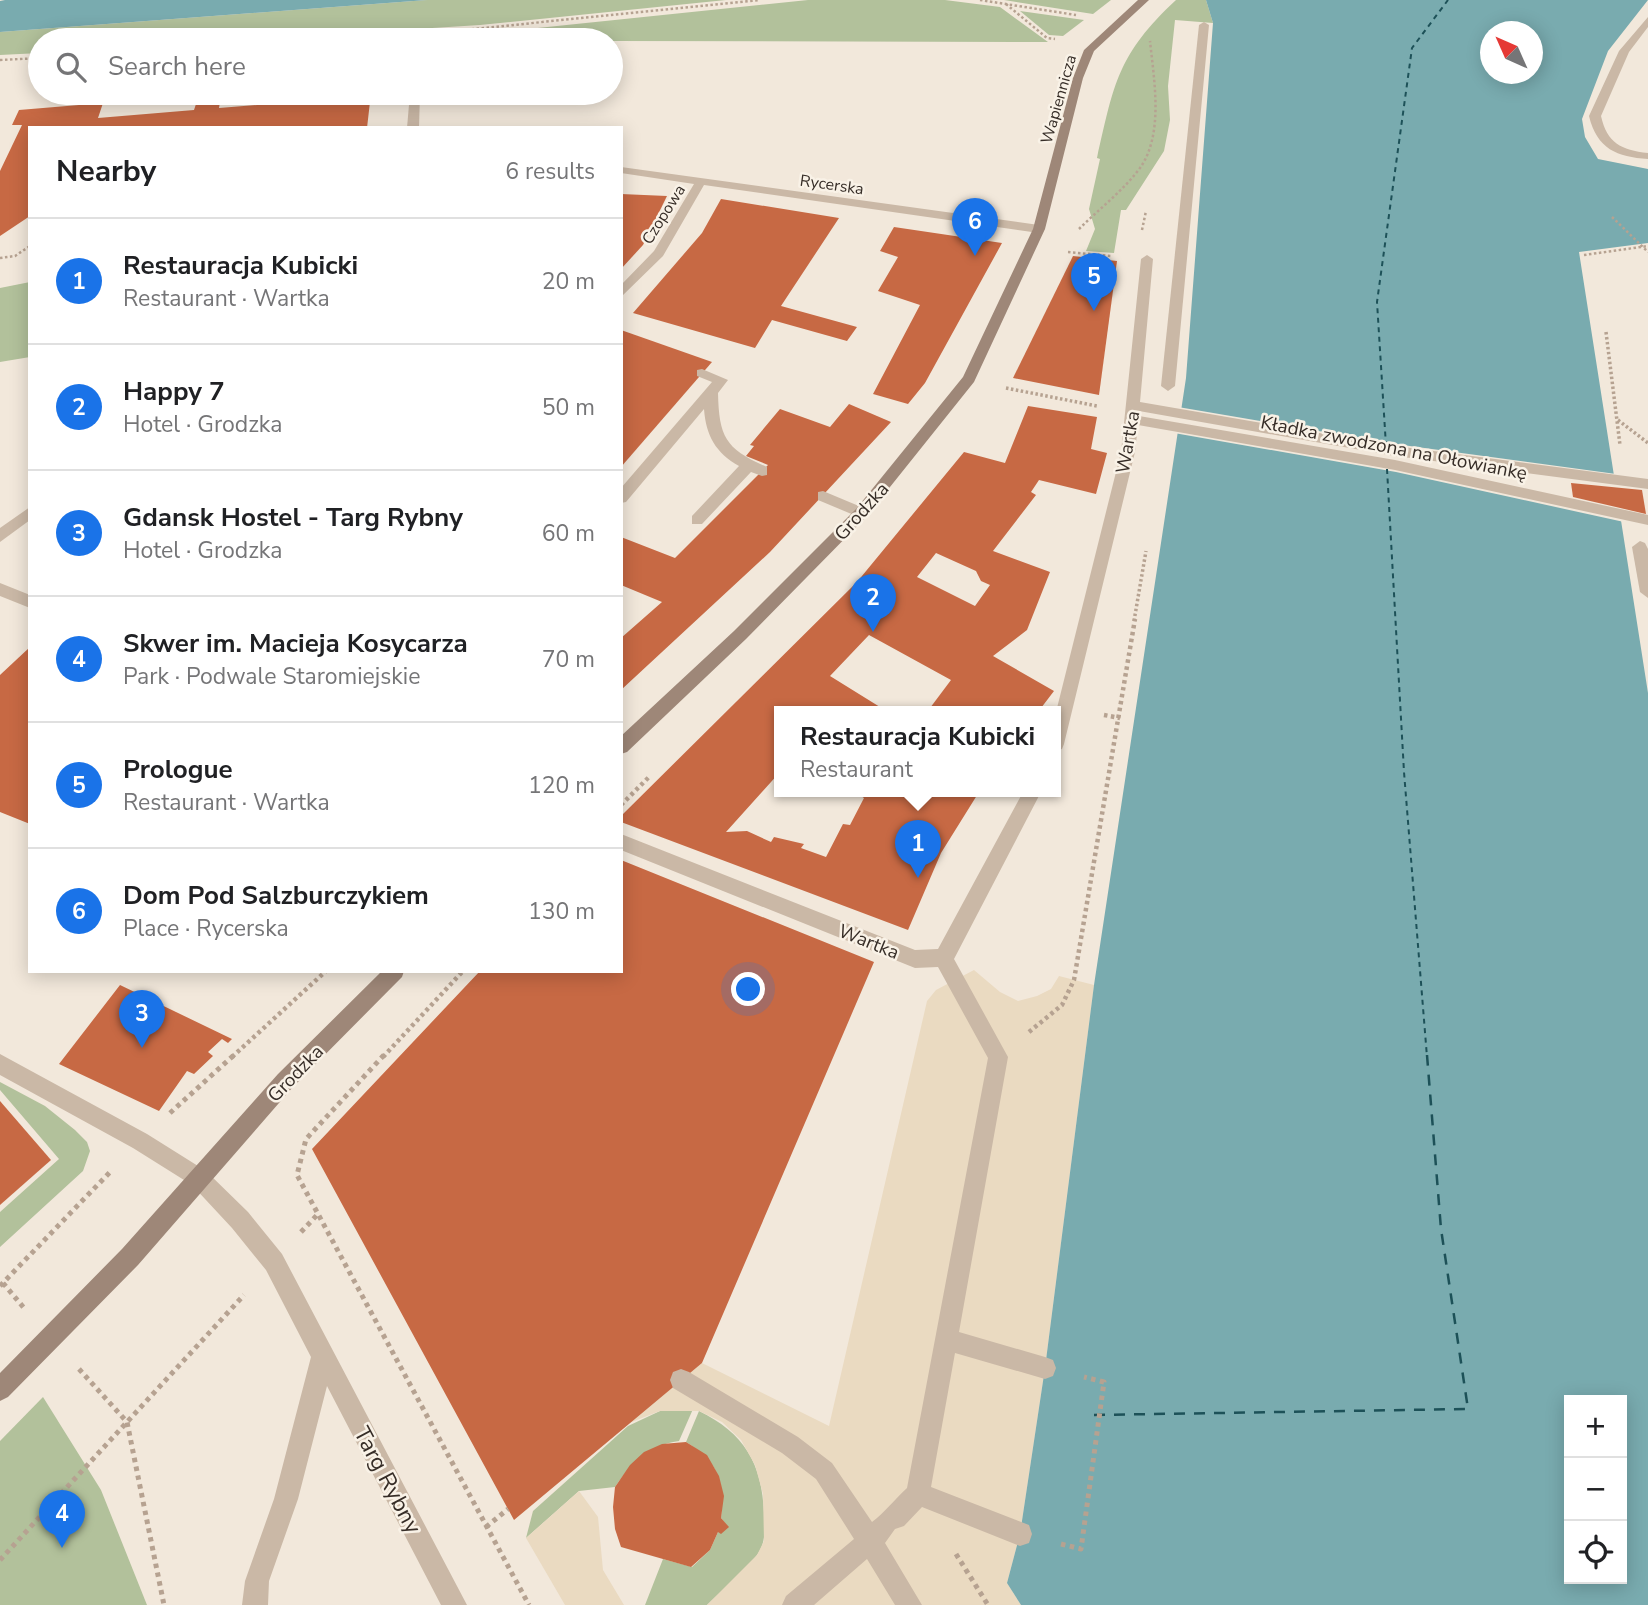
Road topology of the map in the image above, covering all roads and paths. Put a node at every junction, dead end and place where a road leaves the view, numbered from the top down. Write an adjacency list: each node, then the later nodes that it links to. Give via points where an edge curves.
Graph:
1 (759, 0): 8 (path)
2 (980, 0): 4 (path)
3 (1144, 0): 6 (street, Wapiennicza)
4 (1005, 4): 6 (path); 10 (path)
5 (1648, 20): 15 (street, via 1624,51 1595,116 1604,143 1621,155)
6 (1115, 24): 19 (street, Wapiennicza, via 1089,50 1078,78)
7 (1204, 25): 33 (street)
8 (483, 28)
9 (1150, 33): 20 (path, via 1152,132 1146,157)
10 (1047, 38)
11 (28, 59): 12 (path)
12 (0, 60)
13 (415, 105): 14 (street)
14 (414, 126)
15 (1648, 156)
16 (623, 170): 17 (street, Rycerska)
17 (702, 181): 19 (street, Rycerska); 30 (street, Czopowa, via 659,253)
18 (1612, 216): 23 (path)
19 (1039, 229): 45 (street, Grodzka, via 969,379)
20 (1074, 233)
21 (1648, 246): 23 (path)
22 (28, 247): 28 (path)
23 (1643, 247): 25 (path); 27 (path)
24 (1067, 252): 26 (path)
25 (1648, 252)
26 (1097, 254)
27 (1584, 256)
28 (0, 258)
29 (1147, 259): 37 (street, Wartka)
30 (623, 291)
31 (1606, 332): 39 (path)
32 (702, 373): 35 (street, via 721,380)
33 (1168, 386)
34 (1001, 387): 36 (path)
35 (711, 393): 43 (street); 47 (street, via 710,412 721,448 732,459 755,468)
36 (1085, 404)
37 (1133, 412): 38 (street, Kładka zwodzona na Ołowiankę); 55 (street, Wartka, via 1128,452)
38 (1149, 415): 42 (street, Kładka zwodzona na Ołowiankę); 48 (street, Kładka zwodzona na Ołowiankę)
39 (1617, 419): 40 (path); 41 (path)
40 (1648, 443)
41 (1621, 453)
42 (1647, 484)
43 (623, 496)
44 (823, 496): 45 (street)
45 (861, 513): 56 (street, Grodzka)
46 (28, 514): 49 (street)
47 (696, 520)
48 (1648, 520)
49 (0, 536)
50 (1148, 540): 62 (path, via 1074,980 1062,1005)
51 (1640, 547): 53 (street)
52 (0, 589): 54 (street)
53 (1648, 592)
54 (28, 601)
55 (1061, 724)
56 (623, 745)
57 (1029, 797): 59 (street)
58 (623, 843): 59 (street, Wartka, via 915,959)
59 (943, 958): 62 (street)
60 (393, 973): 64 (street, Grodzka, via 285,1081)
61 (461, 973): 65 (path, via 306,1139 297,1175)
62 (998, 1057): 67 (street)
63 (0, 1065): 64 (street, Targ Rybny)
64 (199, 1178): 66 (street, Targ Rybny); 71 (street, Grodzka, via 130,1257)
65 (317, 1214): 66 (path); 75 (path)
66 (275, 1262): 68 (street, Targ Rybny); 72 (path)
67 (948, 1340): 69 (street); 73 (street)
68 (323, 1356): 80 (street, via 286,1499 257,1581); 81 (street, Targ Rybny)
69 (1045, 1368): 77 (path, via 1104,1382 1081,1549)
70 (681, 1380): 76 (street, via 790,1445)
71 (0, 1390)
72 (127, 1422): 78 (path); 79 (path)
73 (918, 1494): 76 (street); 77 (street)
74 (508, 1509): 75 (path)
75 (486, 1527): 82 (path)
76 (883, 1529): 83 (street); 84 (street)
77 (1020, 1534)
78 (0, 1560)
79 (164, 1605)
80 (255, 1605)
81 (454, 1605)
82 (529, 1605)
83 (795, 1605)
84 (909, 1605)

